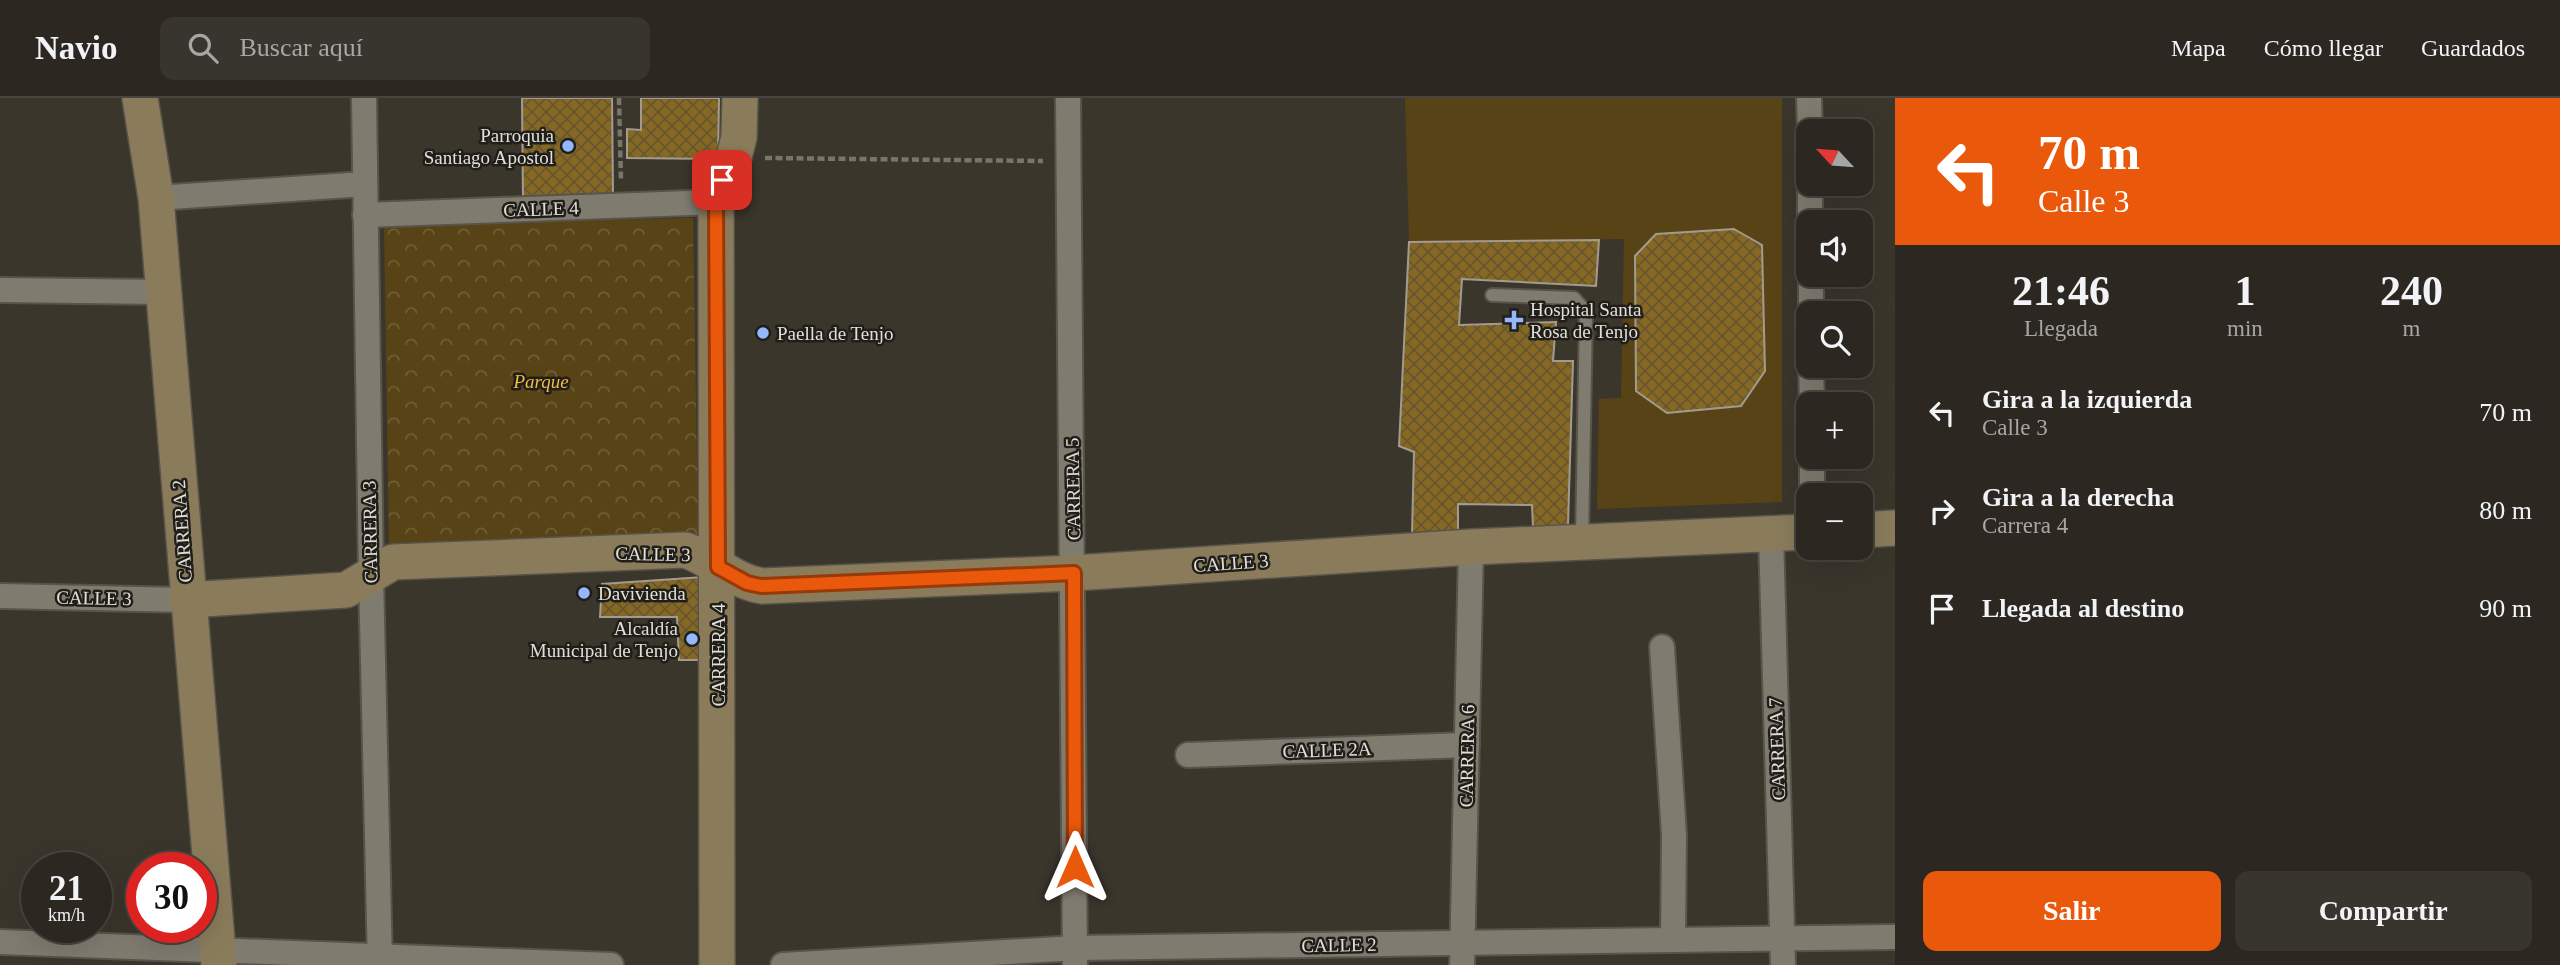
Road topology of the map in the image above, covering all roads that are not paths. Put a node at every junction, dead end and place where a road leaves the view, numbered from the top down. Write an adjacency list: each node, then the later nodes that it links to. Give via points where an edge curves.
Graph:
1 (140, 98): 8 (main road, CARRERA 2)
2 (364, 98): 7 (street, CARRERA 3)
3 (740, 98): 9 (main road, CARRERA 4, via 739,137)
4 (1068, 98): 21 (street, CARRERA 5)
5 (1809, 98): 6 (street)
6 (1810, 119)
7 (365, 184): 8 (street); 10 (street, CARRERA 3)
8 (156, 198): 12 (main road, CARRERA 2)
9 (716, 202): 10 (street, CALLE 4); 20 (main road, CARRERA 4)
10 (365, 215): 22 (street, CARRERA 3)
11 (0, 290): 12 (street)
12 (163, 292): 24 (main road, CARRERA 2)
13 (1492, 295): 18 (lane, via 1574,298 1586,312)
14 (1895, 528): 15 (main road)
15 (1873, 529)
16 (1796, 533): 17 (main road, CALLE 3)
17 (1771, 534): 18 (main road, CALLE 3); 29 (street, CARRERA 7)
18 (1582, 543): 19 (main road, CALLE 3)
19 (1471, 547): 21 (main road, CALLE 3); 26 (street, CARRERA 6)
20 (718, 567): 21 (main road, CALLE 3, via 761,586); 22 (main road, CALLE 3, via 685,550 393,562); 37 (main road, CARRERA 4)
21 (1074, 573): 33 (street, CARRERA 5)
22 (371, 576): 24 (main road, CALLE 3, via 346,590); 35 (street, CARRERA 3)
23 (0, 596): 24 (street, CALLE 3)
24 (187, 600): 34 (main road, CARRERA 2)
25 (1662, 647): 30 (street, via 1674,835)
26 (1467, 745): 27 (street, CALLE 2A); 32 (street, CARRERA 6)
27 (1188, 754)
28 (1895, 937): 29 (street, CALLE 2)
29 (1782, 938): 30 (street, CALLE 2); 39 (street, CARRERA 7)
30 (1673, 940): 32 (street, CALLE 2)
31 (0, 942): 34 (street)
32 (1462, 955): 33 (street, CALLE 2)
33 (1075, 956): 38 (street, CALLE 2)
34 (218, 958): 35 (street)
35 (380, 961): 36 (street)
36 (611, 965)
37 (717, 965)
38 (783, 965)
39 (1783, 965)

